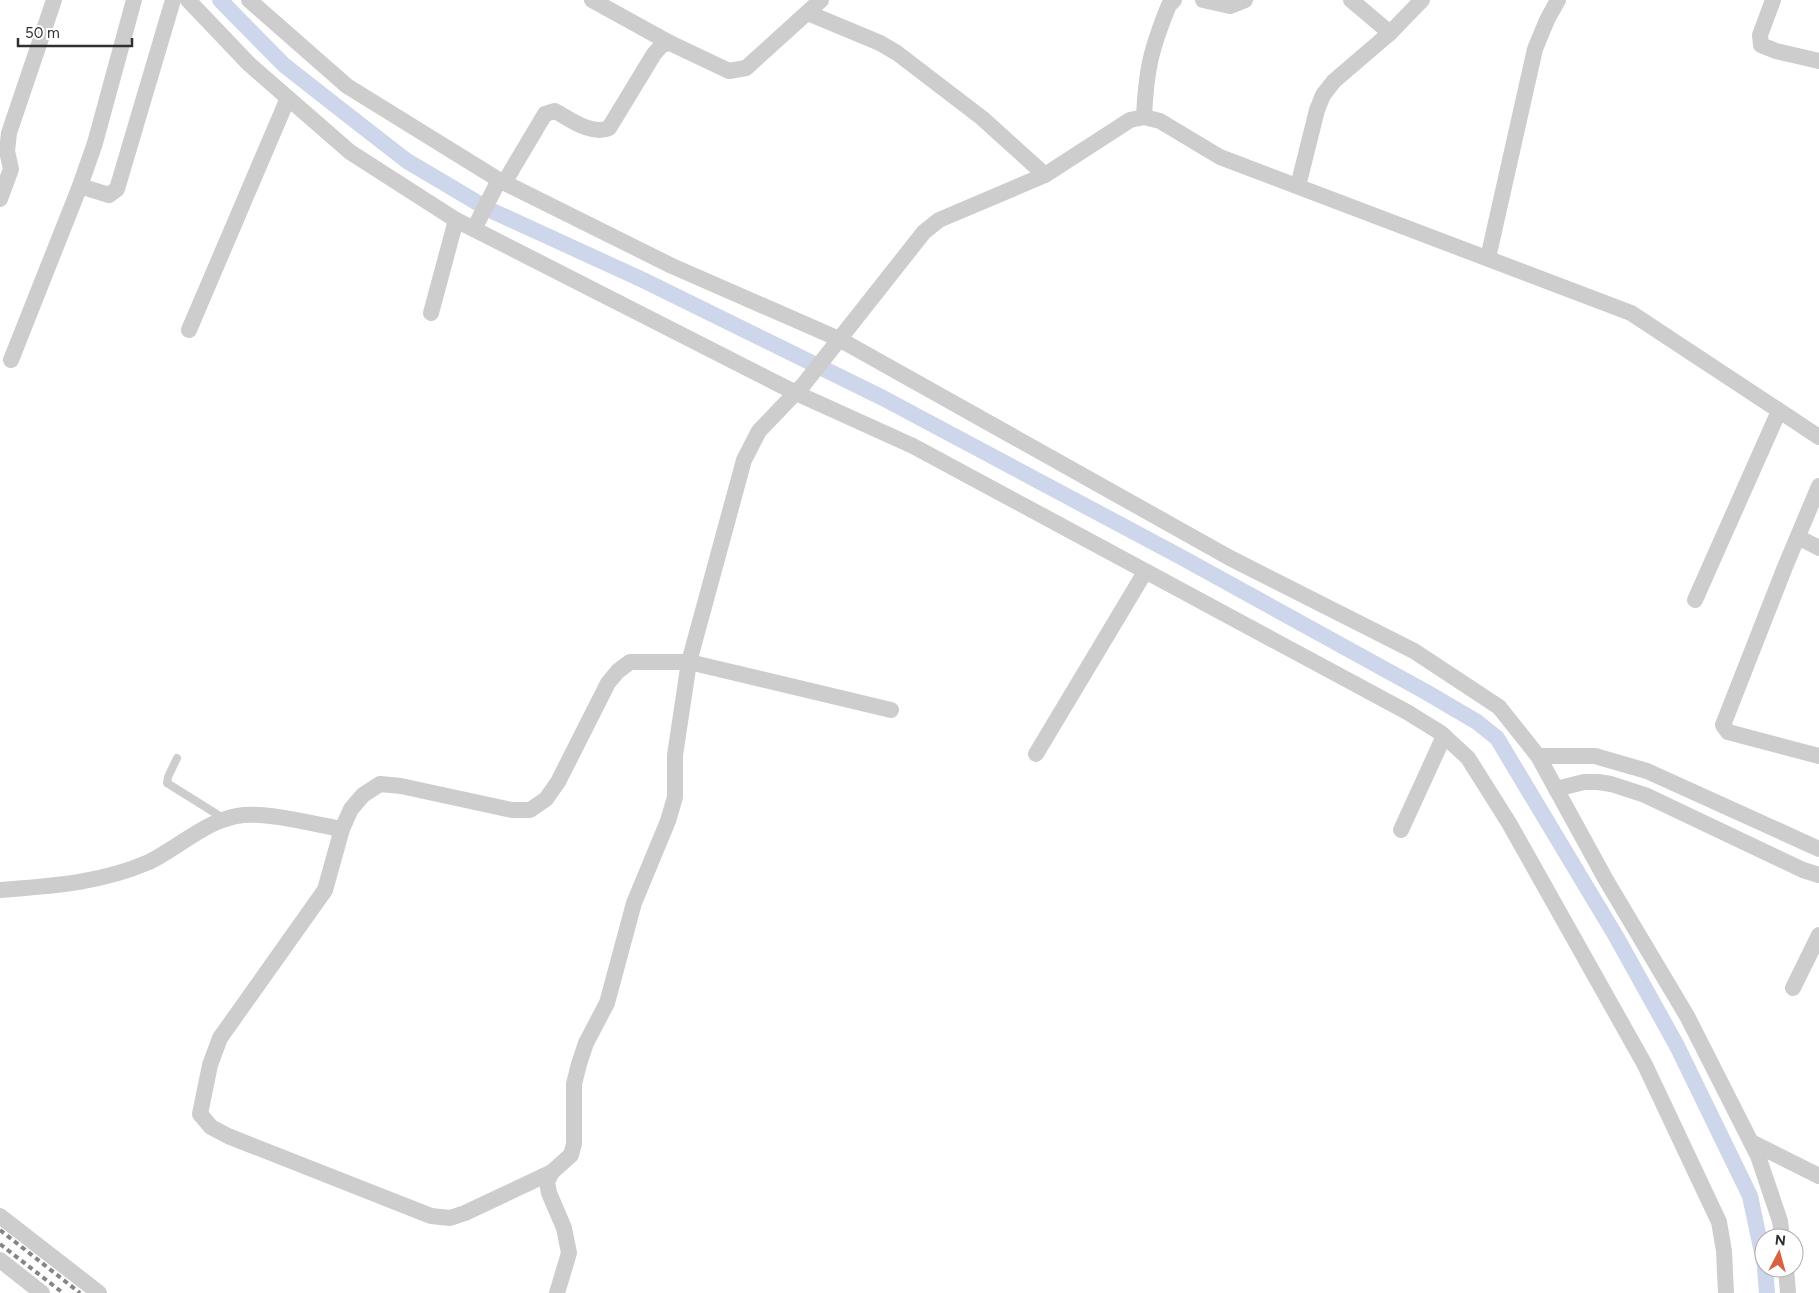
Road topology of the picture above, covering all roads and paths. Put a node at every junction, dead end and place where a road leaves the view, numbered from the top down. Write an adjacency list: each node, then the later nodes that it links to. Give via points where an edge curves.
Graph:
1 (54, 0): 25 (street, via 9,133 7,151 11,168)
2 (134, 0): 23 (street)
3 (173, 0): 23 (street, via 117,189 109,194)
4 (188, 0): 19 (street, via 249,64)
5 (249, 0): 22 (street, via 347,86)
6 (592, 0): 17 (street)
7 (821, 0): 15 (street)
8 (1174, 0): 20 (street, via 1151,50)
9 (1203, 0): 10 (street, via 1230,6)
10 (1244, 0)
11 (1351, 0): 16 (street)
12 (1422, 0): 16 (street)
13 (1558, 0): 28 (street, via 1536,49)
14 (1773, 0): 18 (street, via 1760,35 1761,45)
15 (808, 13): 17 (street, via 746,68 729,71); 21 (street, via 897,53 982,118)
16 (1390, 34): 24 (street, via 1334,81 1323,95)
17 (670, 43): 22 (street, via 662,45 654,54 608,128 593,130 555,111 545,114)
18 (1819, 61)
19 (288, 98): 26 (street, via 350,152); 30 (street)
20 (1144, 117): 21 (street, via 1130,120); 24 (street, via 1160,122 1220,157)
21 (1045, 175): 31 (street, via 938,220 913,244)
22 (499, 185): 27 (street); 31 (street)
23 (80, 186): 32 (street)
24 (1298, 186): 28 (street)
25 (0, 199)
26 (456, 220): 27 (street); 29 (street)
27 (476, 225): 33 (street)
28 (1488, 258): 34 (street, via 1631,313)
29 (431, 313)
30 (189, 330)
31 (835, 345): 33 (street); 45 (street, via 1230,558 1414,651 1499,707)
32 (10, 360)
33 (800, 388): 39 (street); 41 (street, via 759,431 744,460)
34 (1779, 411): 35 (street); 40 (street)
35 (1817, 432)
36 (1819, 486): 37 (street)
37 (1798, 537): 38 (street); 46 (street, via 1723,728)
38 (1819, 548)
39 (1145, 572): 43 (street, via 1407,712); 44 (street)
40 (1695, 600)
41 (689, 662): 42 (street); 50 (street, via 630,662 618,670 608,683 558,782 546,799 530,810 512,810 380,784 363,794); 58 (street, via 675,755 675,797 634,903 607,1002 579,1064 574,1084 574,1144 571,1155)
42 (891, 710)
43 (1444, 736): 51 (street); 67 (street, via 1468,758 1509,824 1645,1065 1719,1222)
44 (1036, 754)
45 (1538, 756): 48 (street); 52 (street, via 1595,756 1647,771)
46 (1819, 756)
47 (177, 758): 49 (lane, via 167,783)
48 (1556, 789): 53 (street, via 1598,782 1645,795 1802,870); 57 (street, via 1686,1016)
49 (225, 819): 50 (street, via 259,816); 54 (street, via 210,825 173,850 116,875 81,883)
50 (342, 829): 58 (street, via 324,890 220,1038 210,1065 200,1114 211,1128 228,1136 431,1216 450,1218 465,1213)
51 (1401, 830)
52 (1819, 849)
53 (1819, 875)
54 (0, 890)
55 (1819, 935): 56 (street)
56 (1793, 988)
57 (1751, 1142): 59 (street); 61 (street)
58 (552, 1172): 66 (street, via 547,1182 549,1193 564,1228 569,1253)
59 (1819, 1176)
60 (0, 1216): 65 (street)
61 (1781, 1228)
62 (0, 1260): 64 (street)
63 (1787, 1278): 68 (street)
64 (42, 1293)
65 (99, 1293)
66 (557, 1293)
67 (1726, 1293)
68 (1788, 1293)

